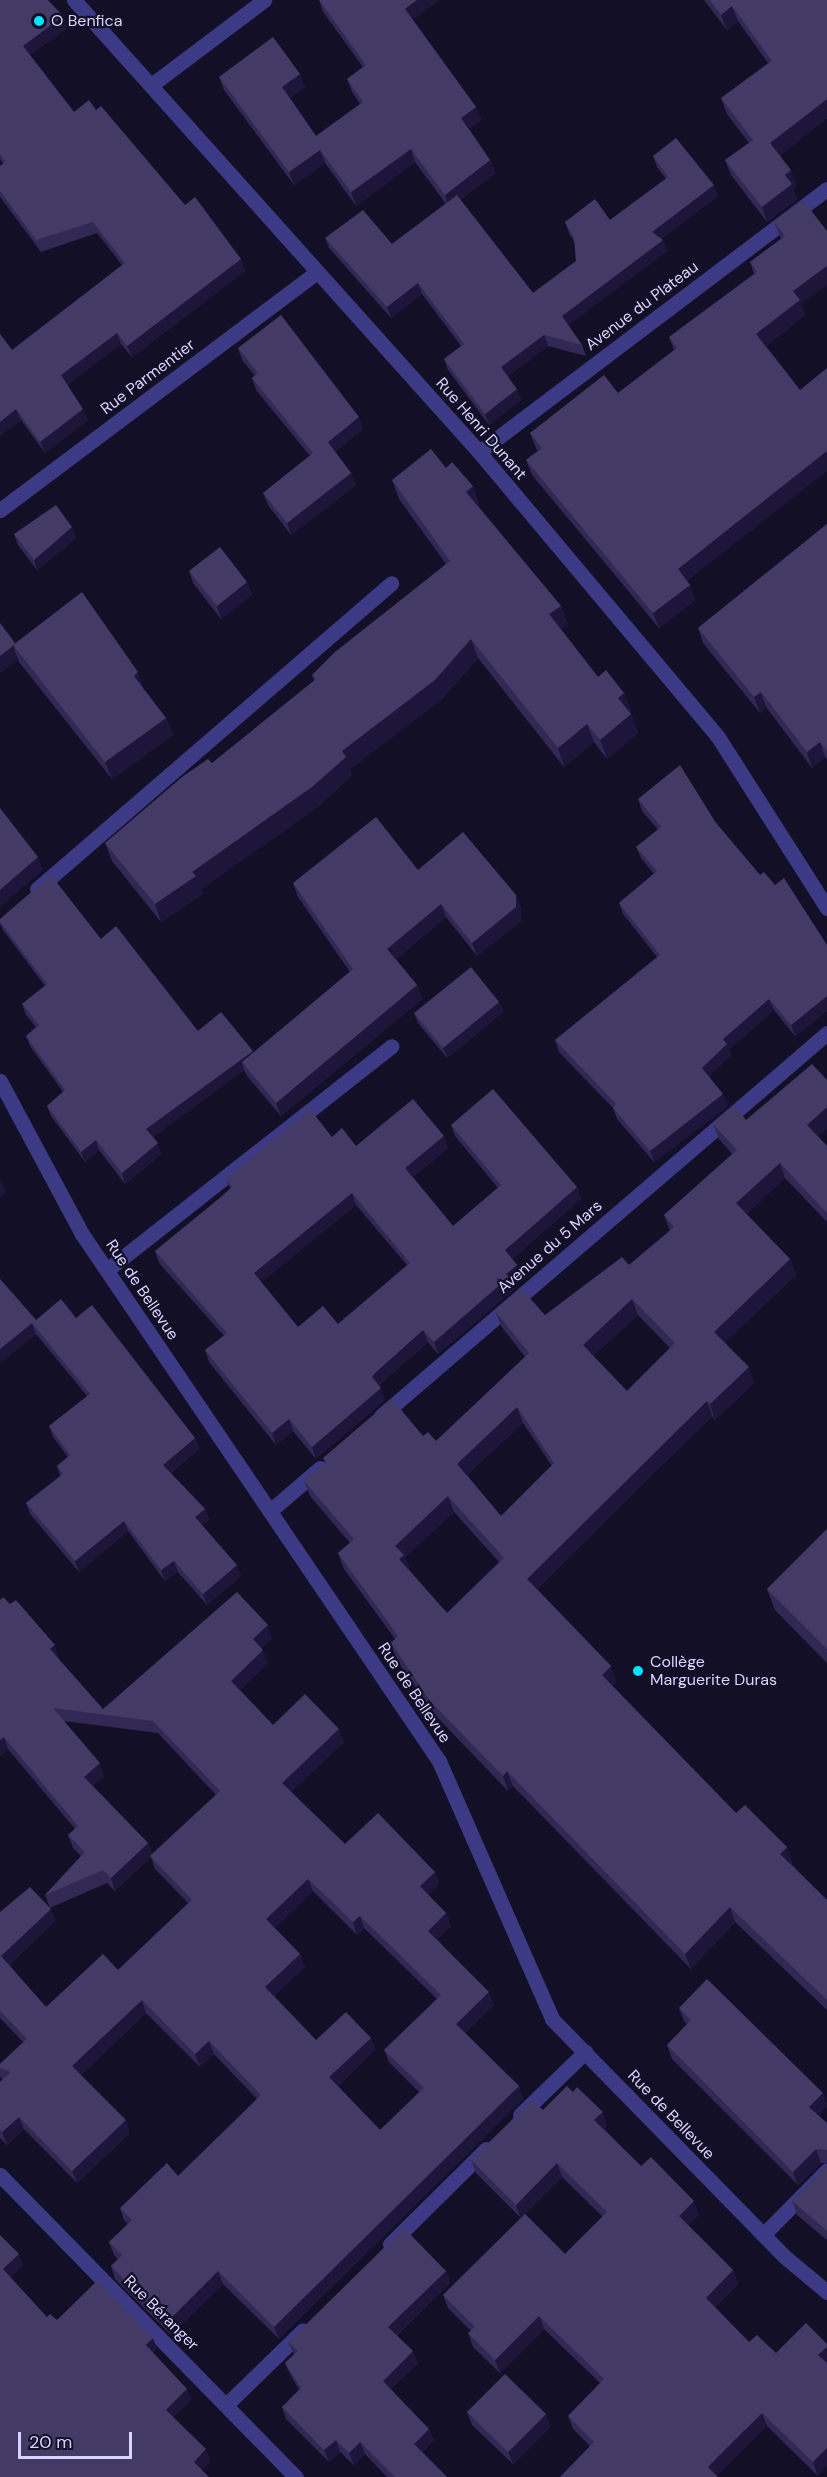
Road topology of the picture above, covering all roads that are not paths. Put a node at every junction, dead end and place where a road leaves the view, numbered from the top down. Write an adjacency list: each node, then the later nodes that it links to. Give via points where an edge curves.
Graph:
1 (74, 0): 3 (street, Rue Henri Dunant)
2 (264, 0): 3 (street)
3 (154, 83): 5 (street, Rue Henri Dunant)
4 (827, 189): 6 (street, Avenue du Plateau)
5 (317, 272): 6 (street, Rue Henri Dunant); 7 (street, Rue Parmentier)
6 (479, 452): 10 (street, Rue Henri Dunant, via 718,737)
7 (0, 510)
8 (391, 583): 9 (street)
9 (21, 903)
10 (827, 908)
11 (827, 1033): 15 (street, Avenue du 5 Mars)
12 (392, 1046): 14 (street)
13 (0, 1081): 14 (street, Rue de Bellevue, via 56,1188)
14 (107, 1270): 17 (street, Rue de Bellevue)
15 (369, 1426)
16 (333, 1457): 17 (street)
17 (270, 1511): 18 (street, Rue de Bellevue, via 439,1761 552,2019)
18 (585, 2052): 21 (street, Rue de Bellevue); 22 (street)
19 (827, 2170): 21 (street)
20 (0, 2175): 25 (street, Rue Béranger)
21 (763, 2235): 23 (street, Rue de Bellevue)
22 (380, 2254)
23 (827, 2292)
24 (312, 2321): 25 (street)
25 (226, 2405): 26 (street, Rue Béranger)
26 (296, 2477)

